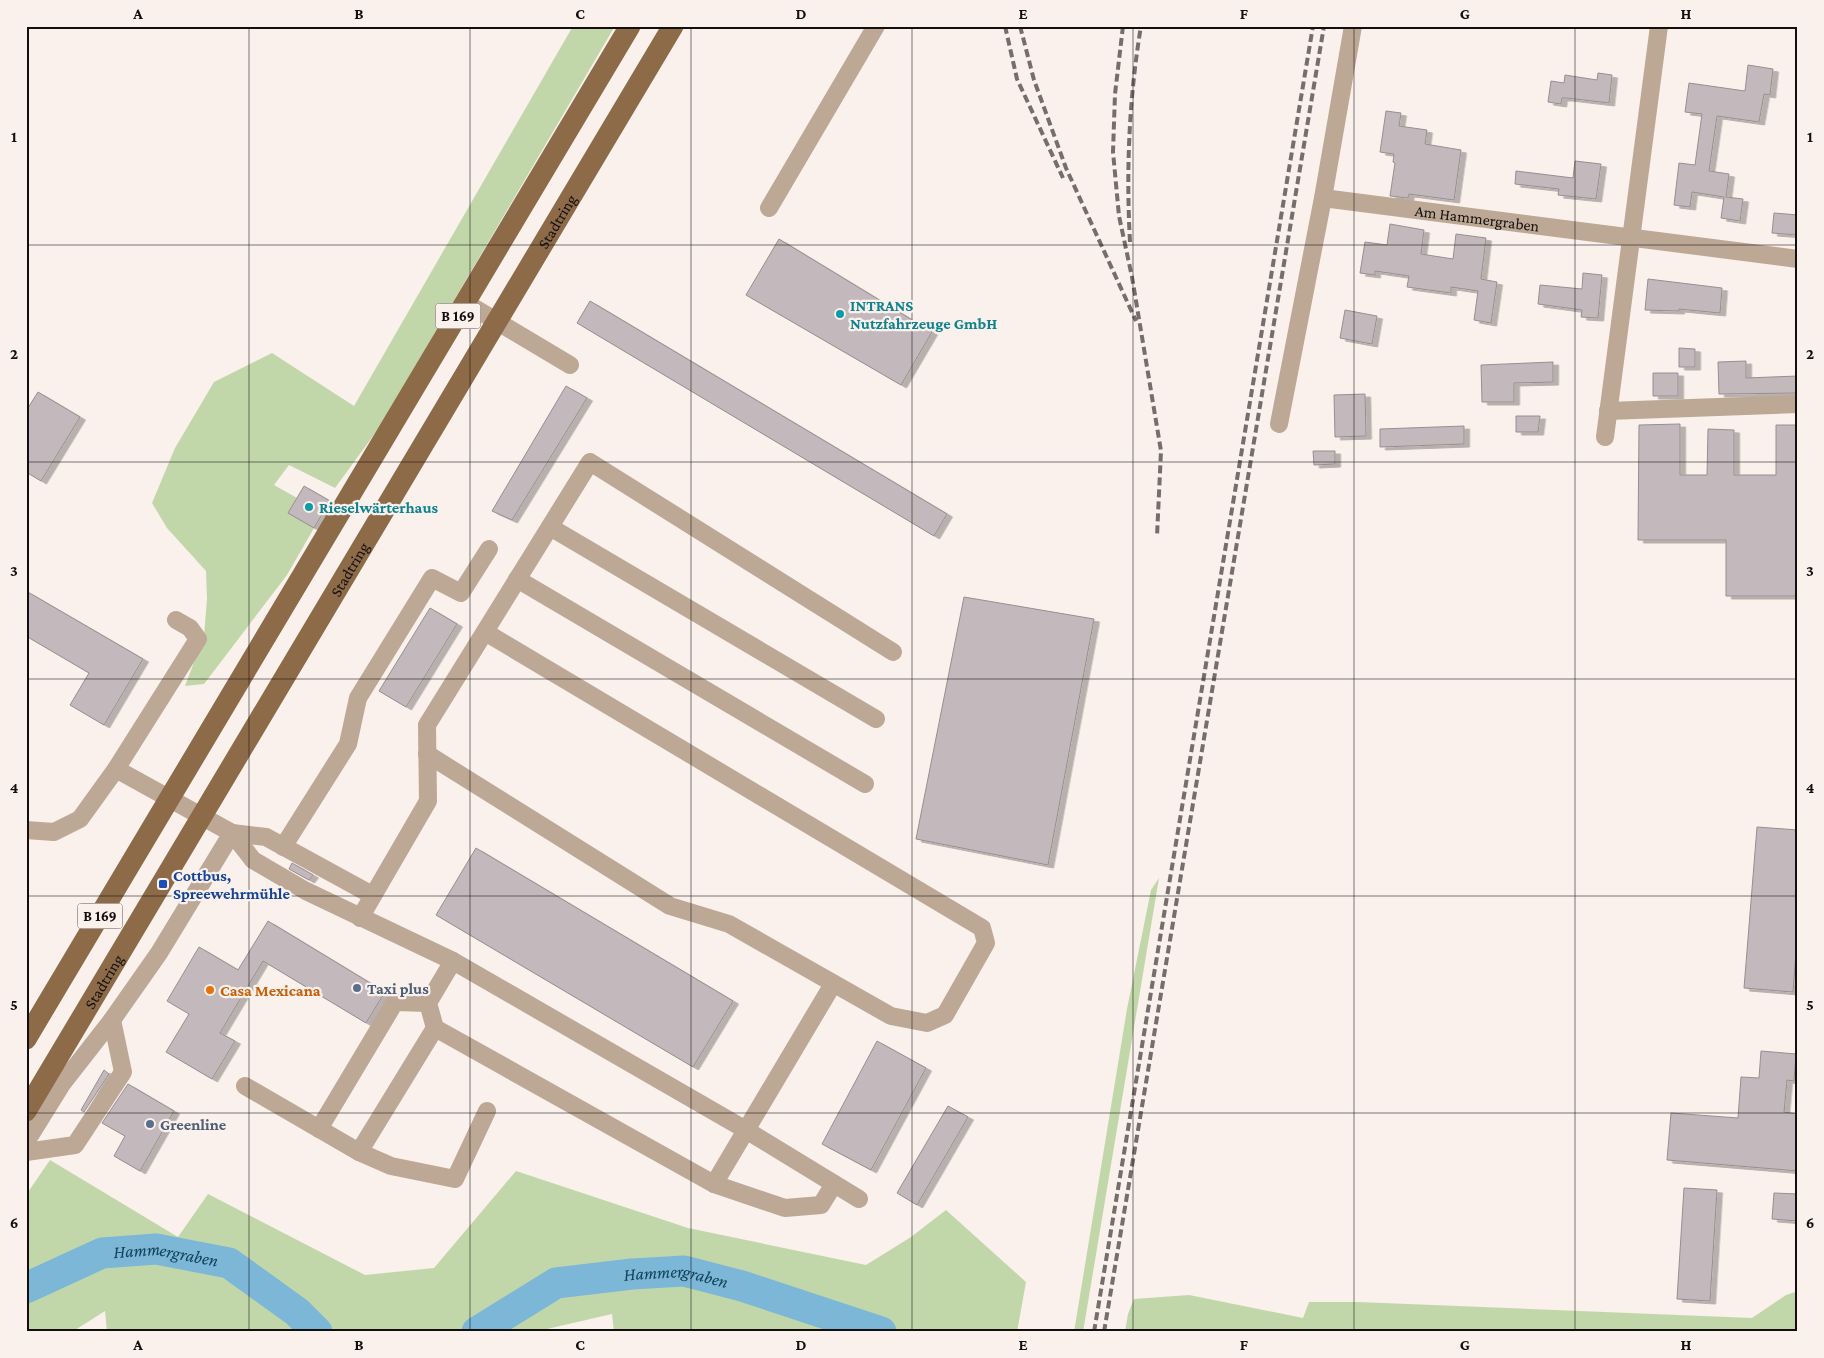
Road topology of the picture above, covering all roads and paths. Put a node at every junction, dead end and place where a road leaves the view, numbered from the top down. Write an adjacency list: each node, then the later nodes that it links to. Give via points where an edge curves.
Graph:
1 (630, 26): 10 (main road, B 169)
2 (673, 26): 11 (main road, Stadtring / B 169)
3 (876, 26): 7 (street)
4 (1353, 26): 6 (street)
5 (1659, 26): 8 (street)
6 (1323, 198): 8 (street, Am Hammergraben); 15 (street)
7 (769, 208)
8 (1631, 238): 9 (street, Am Hammergraben); 14 (street)
9 (1798, 259)
10 (466, 303): 11 (street); 27 (main road, B 169)
11 (497, 321): 12 (street); 28 (main road, Stadtring / B 169)
12 (570, 366)
13 (1798, 404): 14 (street)
14 (1608, 411): 16 (street)
15 (1279, 424)
16 (1605, 438)
17 (550, 527): 19 (street); 22 (street, via 590,462); 23 (street)
18 (489, 549): 31 (street, via 461,593 432,578 358,698 348,744)
19 (517, 579): 21 (street); 26 (street)
20 (176, 620): 25 (street, via 190,628 198,639)
21 (485, 632): 24 (street, via 427,725); 35 (street, via 982,928 986,943 945,1015 927,1023 891,1016)
22 (893, 652)
23 (876, 719)
24 (427, 754): 32 (street, via 428,800); 35 (street, via 670,906 729,924)
25 (116, 769): 27 (street); 29 (street, via 80,819 54,832)
26 (865, 784)
27 (171, 799): 28 (street); 39 (main road, B 169)
28 (202, 818): 30 (street); 41 (main road, Stadtring / B 169)
29 (26, 830)
30 (232, 833): 31 (street, via 266,837); 33 (street, via 253,860); 37 (street, via 159,952)
31 (284, 847): 32 (street)
32 (372, 895): 33 (street)
33 (360, 918): 34 (street)
34 (453, 962): 36 (street); 44 (street)
35 (833, 984): 44 (street)
36 (428, 1003): 38 (street); 43 (street, via 395,1002)
37 (112, 1020): 45 (street, via 62,1084); 46 (street, via 123,1072 75,1145)
38 (435, 1028): 47 (street); 48 (street)
39 (26, 1039)
40 (245, 1086): 43 (street)
41 (26, 1111)
42 (487, 1111): 47 (street, via 456,1179 391,1166)
43 (319, 1129): 47 (street)
44 (746, 1130): 48 (street); 49 (street)
45 (26, 1142)
46 (26, 1152)
47 (358, 1152)
48 (714, 1184): 49 (street, via 785,1208 821,1205)
49 (834, 1184): 50 (street)
50 (859, 1199)

